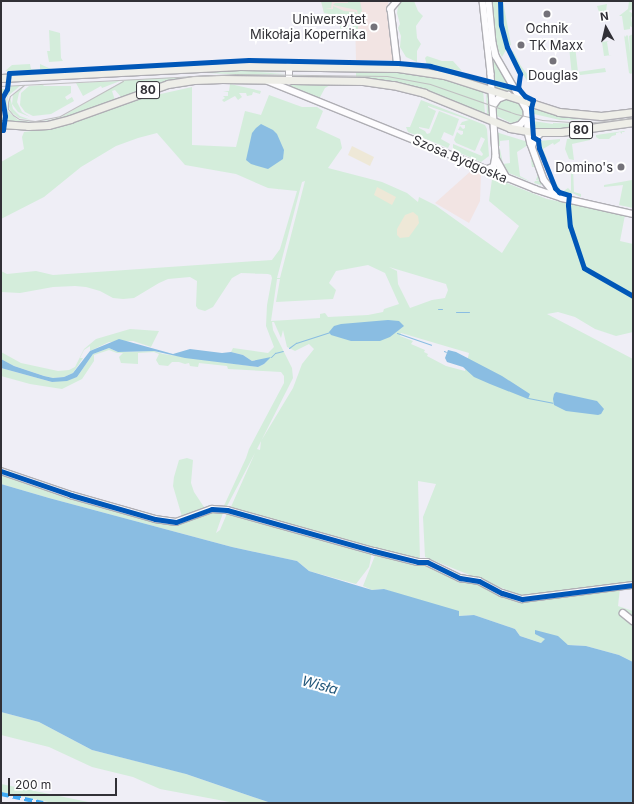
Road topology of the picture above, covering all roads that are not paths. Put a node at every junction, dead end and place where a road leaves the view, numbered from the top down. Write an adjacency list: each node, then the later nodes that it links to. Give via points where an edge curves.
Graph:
1 (398, 1): 5 (street, via 391,9)
2 (483, 1): 6 (street)
3 (490, 1): 14 (street, via 496,56)
4 (289, 66): 5 (main road, 80); 7 (main road, 80, via 240,66); 9 (street)
5 (398, 68): 10 (main road, 80, via 444,75)
6 (490, 74): 10 (street, via 485,83); 11 (street)
7 (1, 78)
8 (264, 80): 9 (main road, Szosa Bydgoska / 80); 12 (street, Szosa Bydgoska); 20 (main road, Szosa Bydgoska / 80, via 184,81 150,89 58,122 33,126)
9 (289, 80): 12 (street, via 289,87); 18 (main road, Szosa Bydgoska / 80, via 363,81 393,85 424,93)
10 (478, 84): 11 (main road, 80)
11 (492, 89): 13 (main road, 80); 15 (street)
12 (292, 90): 26 (street, Szosa Bydgoska)
13 (509, 95): 14 (main road, 80); 15 (street, via 498,99)
14 (522, 100): 16 (street); 17 (main road, 80, via 559,112 578,115)
15 (493, 109): 18 (street)
16 (528, 112): 21 (street, via 522,123); 22 (street)
17 (633, 112)
18 (494, 121): 21 (main road, Szosa Bydgoska / 80); 25 (street)
19 (633, 122): 23 (main road, 80)
20 (1, 124)
21 (510, 128): 22 (main road, 80)
22 (528, 132): 23 (main road, 80); 24 (street)
23 (541, 133): 24 (street)
24 (532, 146): 28 (street)
25 (496, 156): 26 (street, via 494,167); 27 (street, via 499,167)
26 (486, 170): 27 (street, Szosa Bydgoska)
27 (507, 178): 29 (street, Szosa Bydgoska)
28 (544, 180): 29 (street, via 542,187); 30 (street)
29 (535, 189): 30 (street, Szosa Bydgoska)
30 (558, 197): 31 (street, Szosa Bydgoska)
31 (633, 214)
32 (1, 471): 33 (street, via 78,497 161,520 176,522 212,509 227,510 374,551 427,562 460,578 479,581 502,593 522,599)
33 (632, 585)
34 (623, 613): 35 (street)
35 (633, 621)

